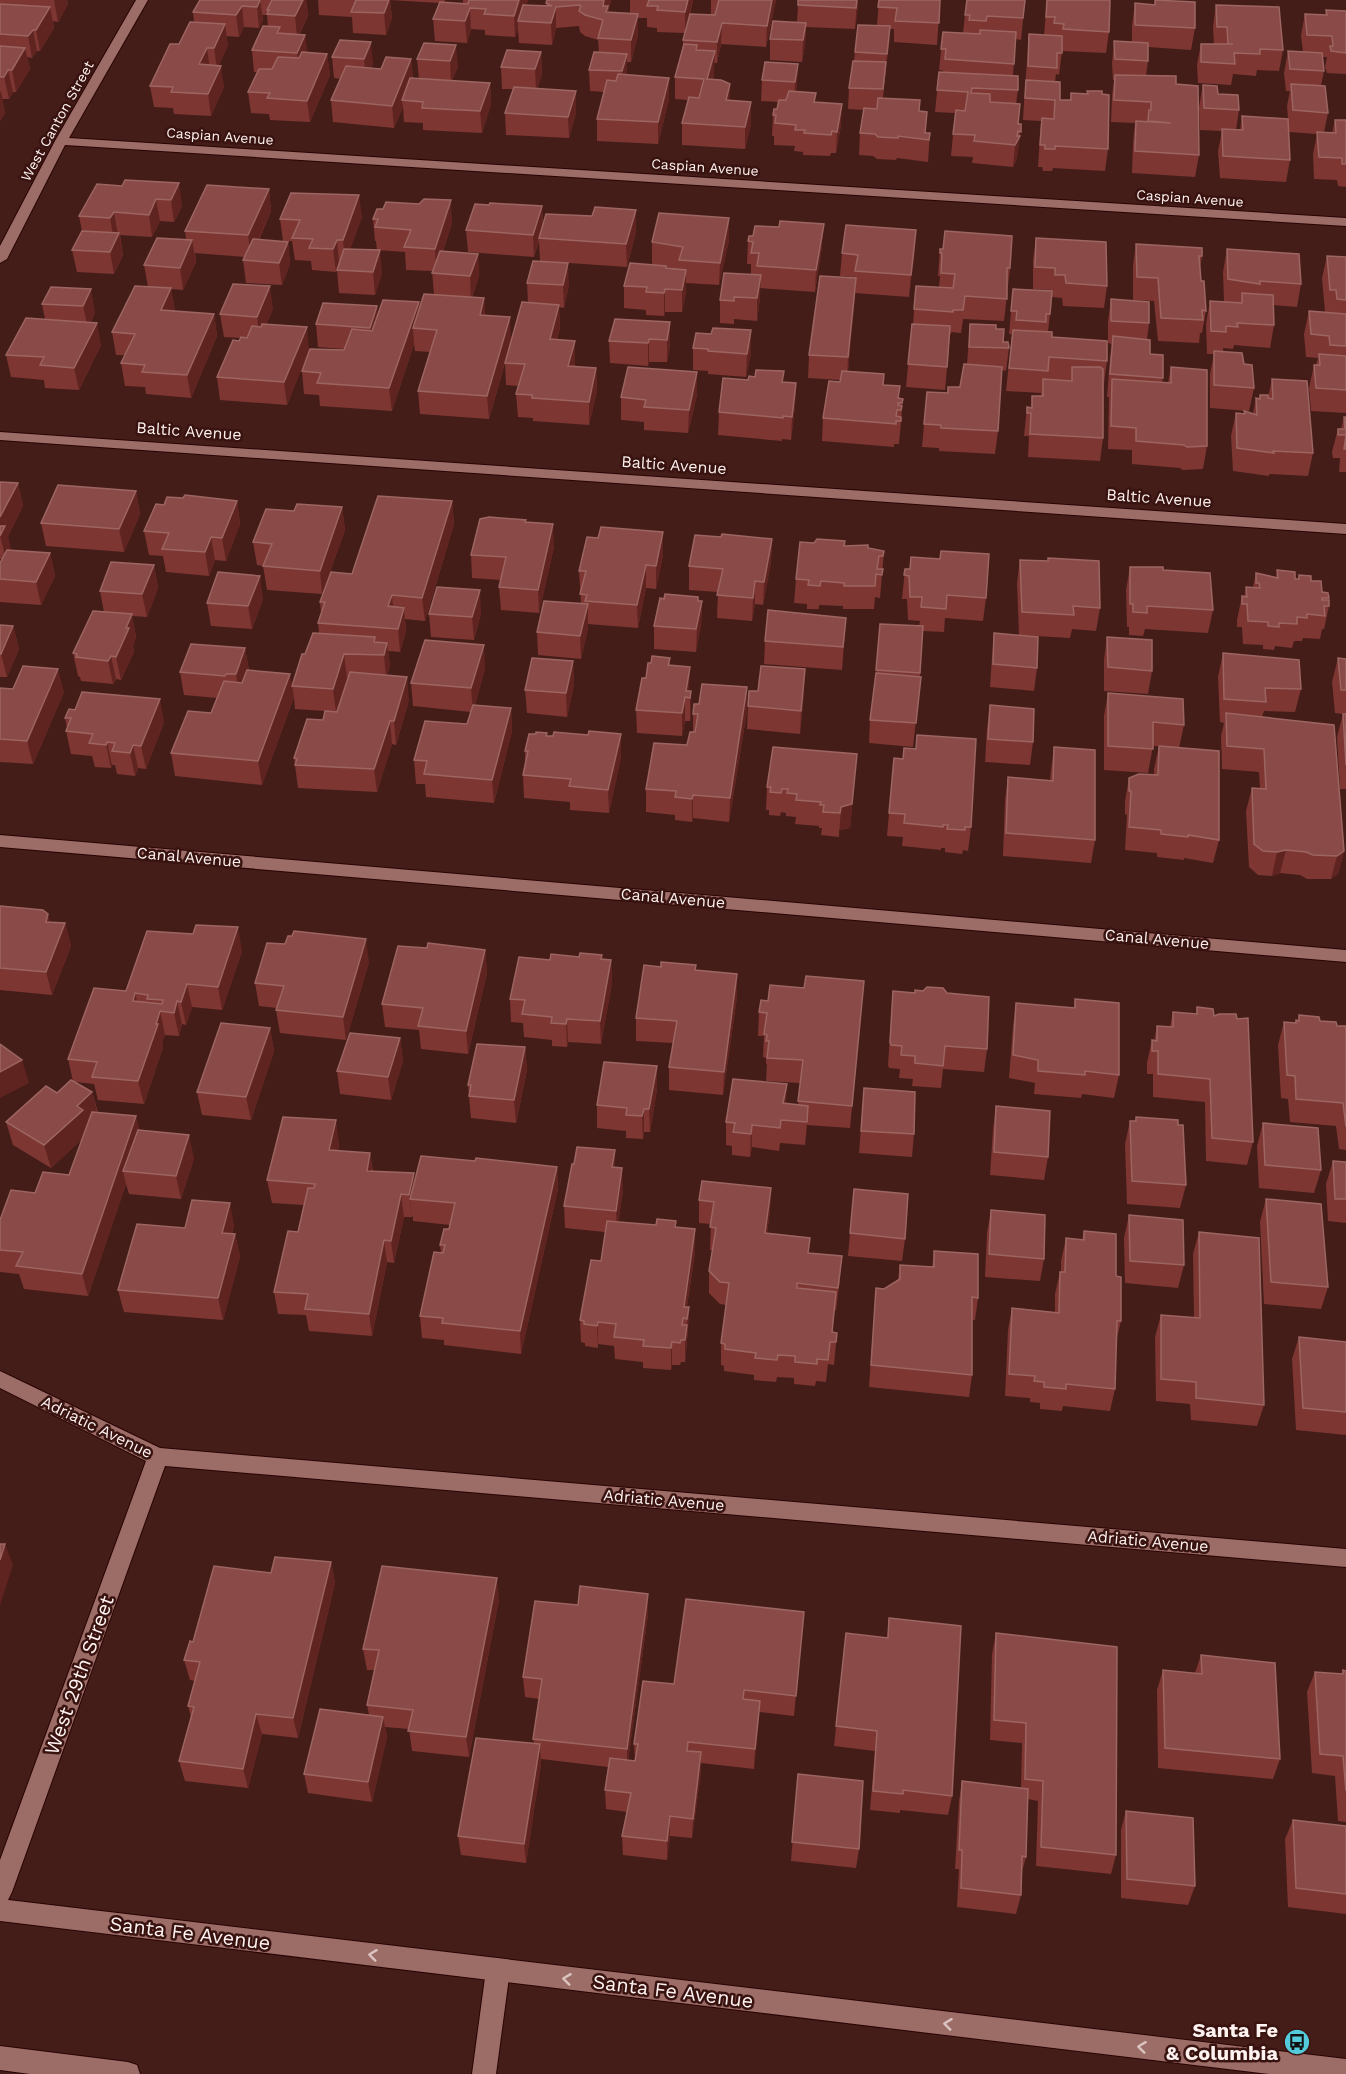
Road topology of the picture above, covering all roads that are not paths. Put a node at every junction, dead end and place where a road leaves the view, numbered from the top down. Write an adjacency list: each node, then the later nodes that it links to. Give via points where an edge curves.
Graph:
1 (142, 0): 2 (street, West Canton Street)
2 (61, 141): 3 (street, Caspian Avenue); 4 (street, West Canton Street)
3 (1346, 222)
4 (0, 259)
5 (0, 436): 6 (street, Baltic Avenue)
6 (1346, 529)
7 (0, 841): 8 (street, Canal Avenue)
8 (1346, 956)
9 (0, 1378): 10 (street, Adriatic Avenue)
10 (158, 1457): 11 (street, Adriatic Avenue); 12 (street, West 29th Street)
11 (1346, 1558)
12 (0, 1892)
13 (0, 1910): 14 (street, Santa Fe Avenue, one-way to 13)
14 (498, 1970): 16 (street, Santa Fe Avenue, one-way to 14); 18 (street)
15 (0, 2058): 17 (street)
16 (1346, 2071)
17 (128, 2074)
18 (484, 2074)

